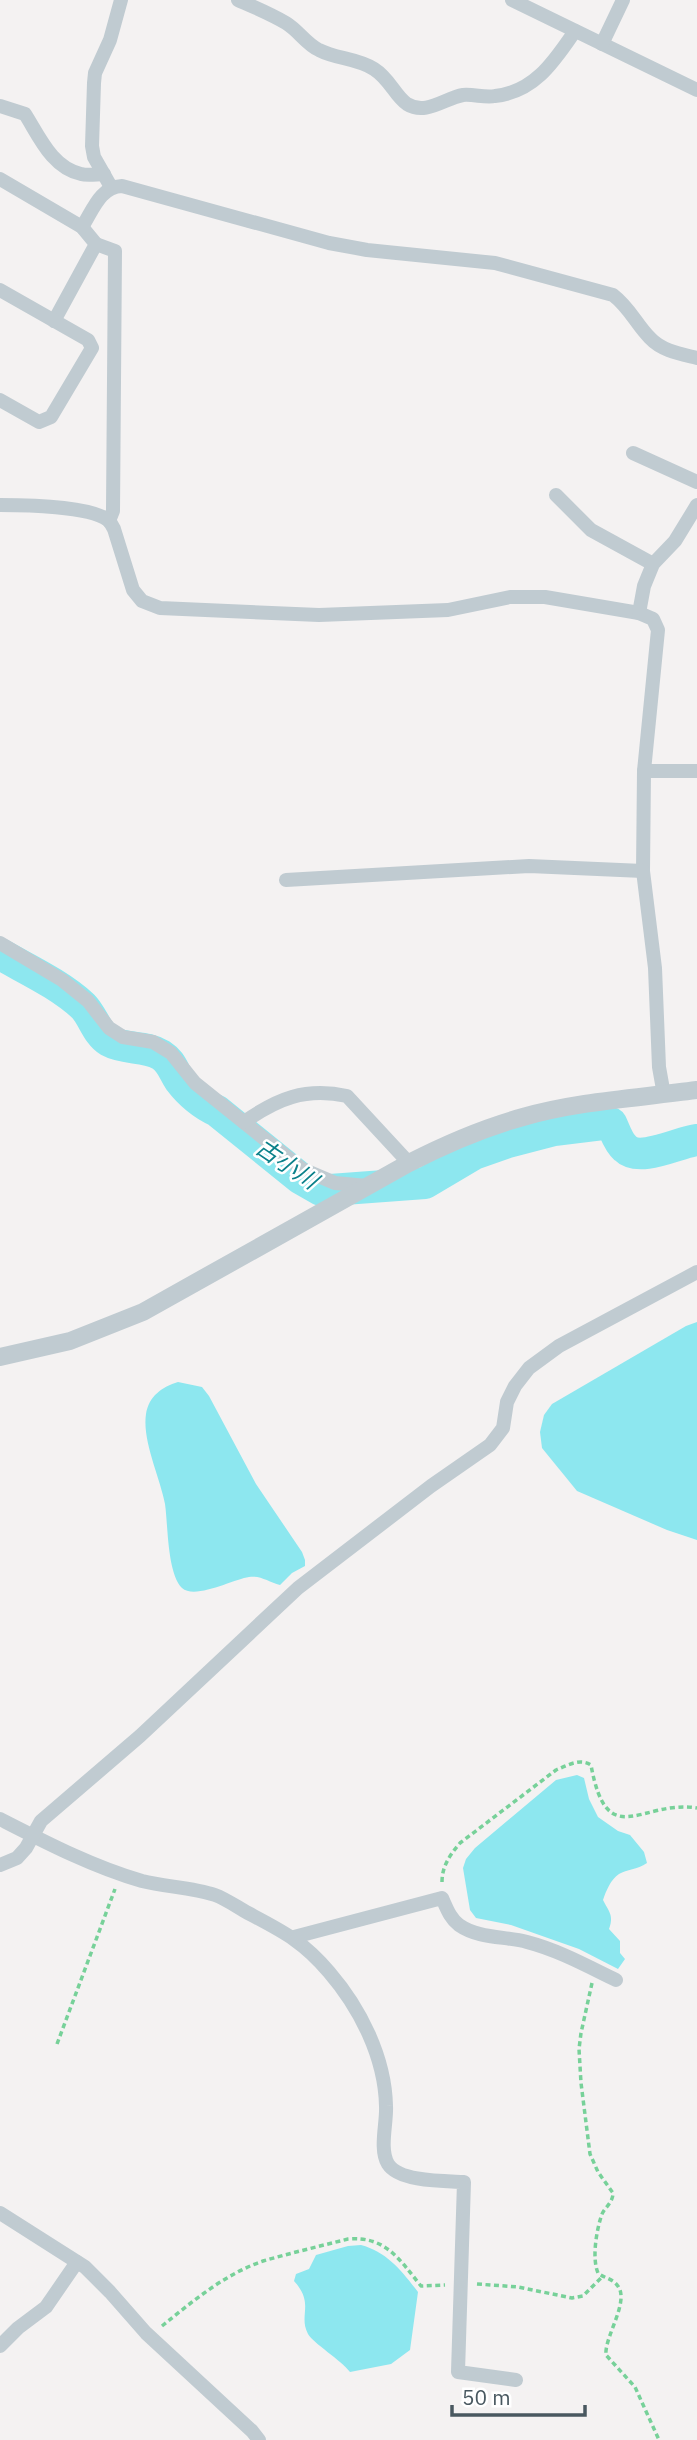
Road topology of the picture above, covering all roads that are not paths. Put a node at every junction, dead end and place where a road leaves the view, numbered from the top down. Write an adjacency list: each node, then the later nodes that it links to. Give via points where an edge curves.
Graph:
1 (121, 0): 10 (street, via 94,74 92,146)
2 (238, 0): 5 (street, via 287,24 323,52 372,67 408,104 421,108 462,95 495,97 521,88 550,68)
3 (512, 0): 5 (street)
4 (623, 0): 6 (street)
5 (575, 31): 6 (street)
6 (602, 44): 7 (street)
7 (697, 90)
8 (0, 106): 10 (street, via 26,114 44,148 60,163)
9 (0, 178): 11 (street)
10 (107, 180): 11 (street); 15 (street, via 329,243 495,263 613,295 651,339 668,350)
11 (82, 227): 12 (street)
12 (96, 244): 14 (street); 22 (street, via 115,251 113,511)
13 (0, 290): 14 (street)
14 (54, 321): 16 (street, via 88,340 92,348 51,417 39,422)
15 (697, 358)
16 (0, 400)
17 (634, 453): 18 (street)
18 (697, 482)
19 (556, 495): 23 (street, via 591,530)
20 (0, 505): 22 (street, via 55,507)
21 (697, 505): 23 (street, via 675,541)
22 (109, 521): 24 (street, via 133,590 142,601 160,608 319,615 448,610 510,597 545,597)
23 (653, 565): 24 (street)
24 (639, 613): 25 (street, via 653,619 658,630)
25 (644, 771): 26 (street); 27 (street)
26 (697, 771)
27 (643, 871): 28 (street, via 529,866); 31 (street)
28 (286, 880)
29 (0, 943): 32 (street, via 62,980 88,1001 109,1028 171,1053 195,1083)
30 (697, 1090): 31 (street)
31 (664, 1095): 33 (street, via 525,1116 453,1141)
32 (244, 1122): 33 (street, via 287,1098 318,1093 347,1096); 34 (street, via 302,1169 335,1183)
33 (409, 1163): 34 (street)
34 (367, 1186): 36 (street, via 143,1312 70,1341)
35 (697, 1272): 38 (street, via 559,1346 529,1368 515,1385 503,1427 490,1444 298,1588 140,1736 41,1821)
36 (0, 1357)
37 (0, 1819): 38 (street)
38 (33, 1836): 39 (street, via 17,1858); 40 (street, via 141,1881 215,1895)
39 (0, 1865)
40 (294, 1937): 41 (street, via 442,1898 449,1915 470,1931 545,1948); 45 (street, via 341,1986 372,2040 385,2095 387,2164 397,2173 429,2181 464,2182 458,2372)
41 (616, 1980)
42 (0, 2213): 43 (street)
43 (77, 2262): 44 (street, via 46,2307); 46 (street)
44 (0, 2346)
45 (516, 2380)
46 (259, 2440)

